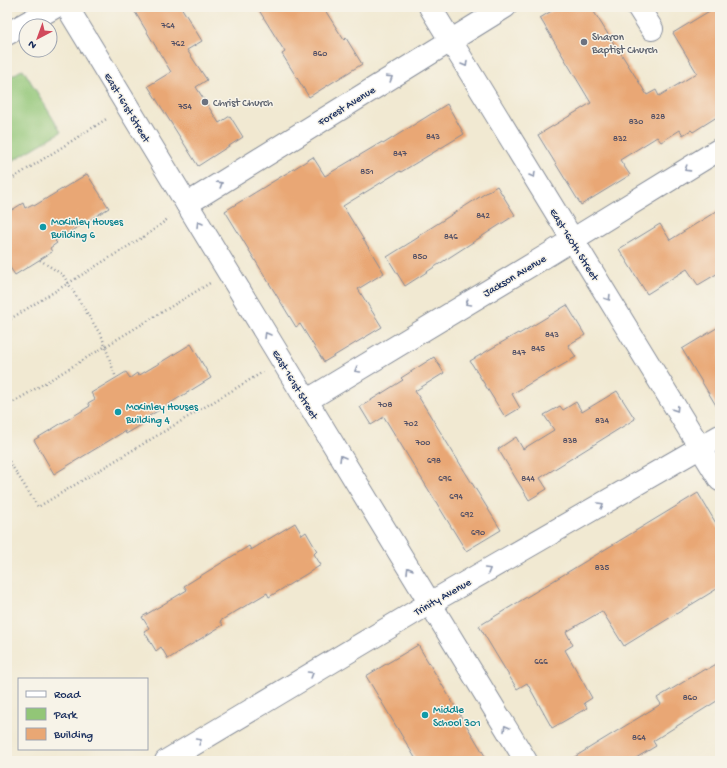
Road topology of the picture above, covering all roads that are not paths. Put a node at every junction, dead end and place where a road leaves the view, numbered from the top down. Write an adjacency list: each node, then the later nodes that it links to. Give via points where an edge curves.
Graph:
1 (55, 7): 7 (street)
2 (67, 7): 10 (street, East 161st Street)
3 (430, 7): 8 (street, East 160th Street)
4 (505, 7): 8 (street, Forest Avenue)
5 (638, 7): 6 (street)
6 (652, 29)
7 (7, 34)
8 (451, 41): 10 (street, Forest Avenue, one-way to 8); 11 (street, East 160th Street, one-way to 11)
9 (720, 148): 11 (street, Jackson Avenue, one-way to 11)
10 (187, 204): 12 (street, East 161st Street, one-way to 10)
11 (572, 240): 12 (street, Jackson Avenue, one-way to 12); 14 (street, East 160th Street, one-way to 14)
12 (306, 401): 16 (street, East 161st Street, one-way to 12)
13 (720, 436): 14 (street, Trinity Avenue)
14 (700, 448): 15 (street, East 160th Street); 16 (street, Trinity Avenue, one-way to 14)
15 (720, 480)
16 (430, 603): 17 (street, Trinity Avenue, one-way to 16); 18 (street, East 161st Street, one-way to 16)
17 (166, 761)
18 (526, 761)

